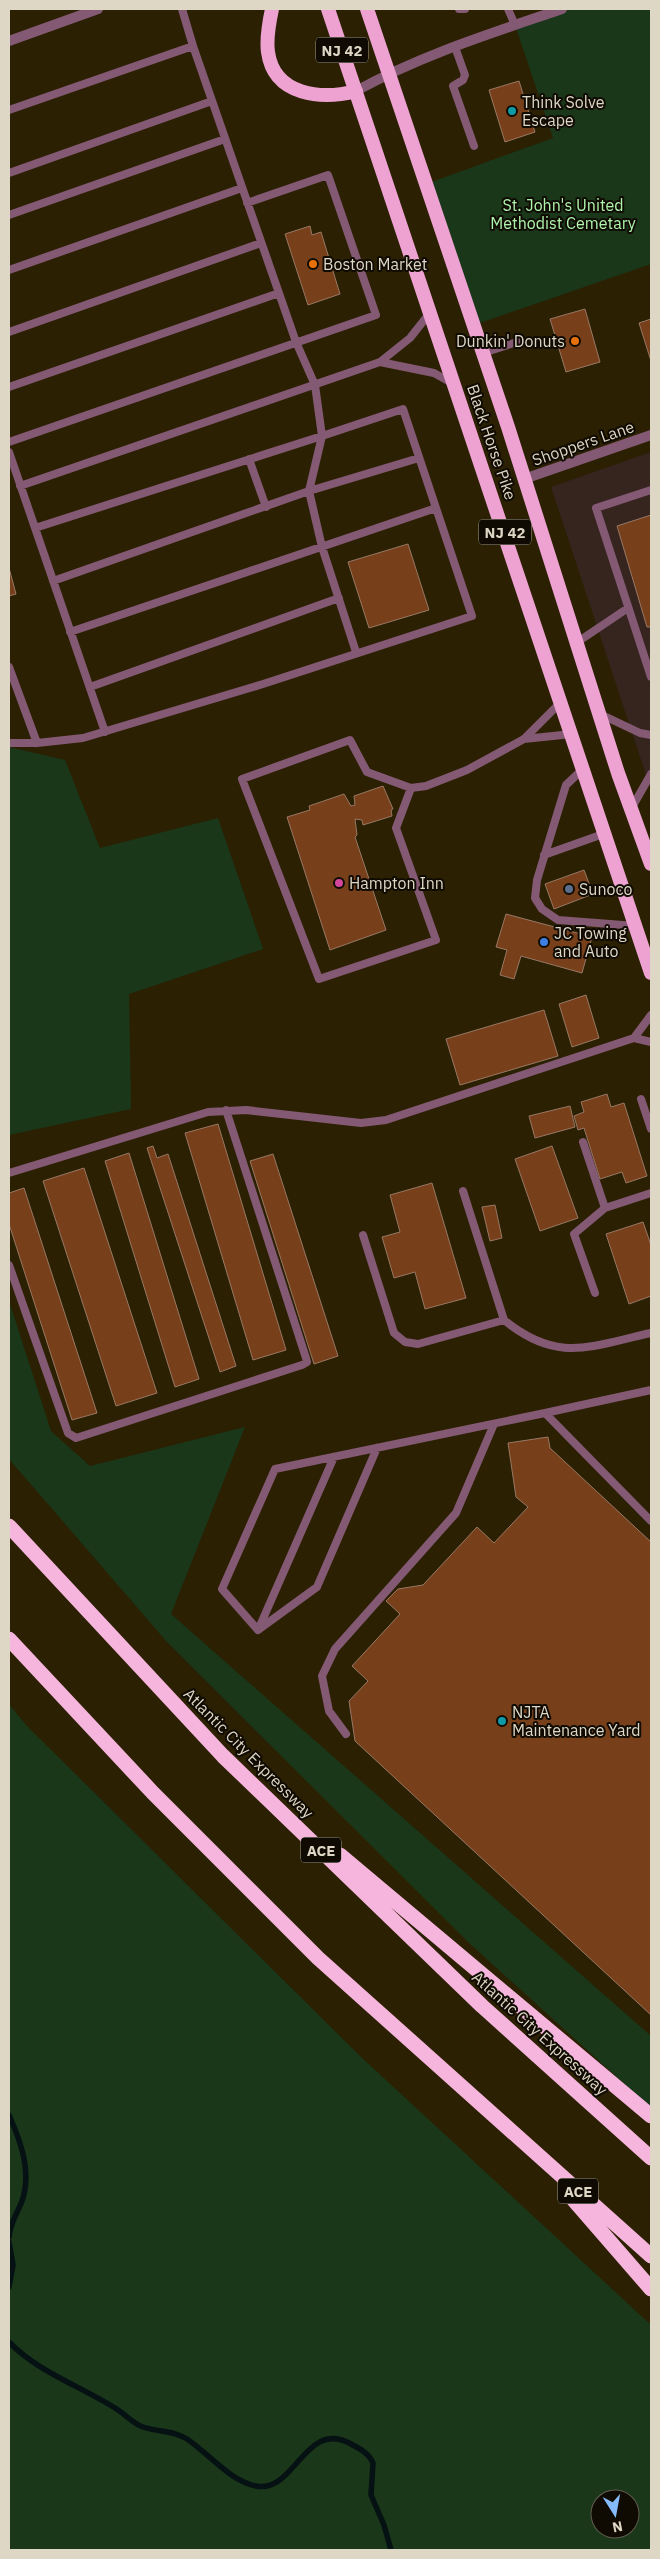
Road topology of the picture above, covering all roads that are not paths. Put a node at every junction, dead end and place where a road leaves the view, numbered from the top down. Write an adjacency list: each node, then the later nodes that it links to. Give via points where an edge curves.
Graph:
1 (98, 9): 11 (street)
2 (182, 9): 12 (lane)
3 (272, 9): 15 (highway, via 268,53 280,76 294,88 310,95 337,96)
4 (328, 9): 15 (highway, Black Horse Pike / NJ 42)
5 (367, 9): 14 (highway, Black Horse Pike / NJ 42)
6 (459, 9): 7 (lane)
7 (465, 9)
8 (508, 9): 10 (lane)
9 (562, 9): 10 (street)
10 (515, 25): 13 (street)
11 (9, 40)
12 (193, 46): 16 (lane); 17 (lane)
13 (454, 47): 14 (street); 19 (lane, via 465,75 453,86)
14 (389, 72): 15 (street); 31 (highway, Black Horse Pike / NJ 42)
15 (356, 91): 27 (highway, Black Horse Pike / NJ 42)
16 (212, 101): 18 (lane); 20 (lane)
17 (9, 110)
18 (225, 139): 21 (lane); 23 (lane)
19 (474, 146)
20 (9, 173)
21 (242, 188): 22 (lane); 25 (lane)
22 (247, 203): 24 (lane); 30 (lane, via 328,175 376,315)
23 (9, 215)
24 (261, 243): 26 (lane); 28 (lane)
25 (9, 270)
26 (279, 293): 30 (lane); 35 (lane)
27 (429, 314): 32 (lane, via 410,338); 33 (highway, Black Horse Pike / NJ 42)
28 (9, 332)
29 (520, 341): 31 (lane)
30 (296, 342): 34 (lane); 38 (lane)
31 (483, 353): 42 (highway, Black Horse Pike / NJ 42)
32 (380, 362): 33 (lane, via 434,373); 34 (lane)
33 (453, 384): 59 (highway, Black Horse Pike / NJ 42)
34 (315, 385): 37 (lane); 43 (lane)
35 (9, 387)
36 (651, 435): 42 (street, Shoppers Lane)
37 (322, 436): 40 (lane, via 403,409); 41 (lane); 45 (lane)
38 (9, 442)
39 (9, 452): 43 (lane)
40 (419, 458): 45 (lane); 47 (lane)
41 (249, 459): 46 (lane); 48 (lane)
42 (524, 479): 54 (highway, Black Horse Pike / NJ 42)
43 (20, 486): 48 (lane)
44 (651, 490): 52 (lane, via 596,508)
45 (309, 491): 46 (lane); 49 (lane)
46 (266, 507): 50 (lane)
47 (436, 508): 49 (lane); 55 (lane, via 472,616)
48 (35, 528): 50 (lane)
49 (322, 547): 51 (lane); 53 (lane)
50 (53, 581): 53 (lane)
51 (338, 598): 55 (lane); 58 (lane)
52 (628, 608): 54 (lane); 57 (lane)
53 (70, 632): 58 (lane)
54 (576, 643): 60 (highway, Black Horse Pike / NJ 42)
55 (356, 652): 61 (lane)
56 (9, 667): 66 (lane)
57 (651, 677)
58 (90, 687): 61 (lane)
59 (562, 701): 62 (highway, Black Horse Pike / NJ 42); 64 (lane)
60 (599, 713): 63 (lane); 70 (highway, Black Horse Pike / NJ 42)
61 (105, 732): 66 (lane)
62 (572, 734): 64 (lane); 67 (highway, Black Horse Pike / NJ 42)
63 (651, 735)
64 (524, 739): 69 (lane, via 467,770 426,786)
65 (9, 743): 66 (lane)
66 (37, 743)
67 (584, 768): 71 (highway, Black Horse Pike / NJ 42); 72 (lane, via 566,785)
68 (651, 774): 70 (lane)
69 (411, 788): 69 (lane, via 367,772 350,740 242,779 319,979 436,940 396,828)
70 (631, 809): 73 (highway, Black Horse Pike / NJ 42)
71 (606, 833): 72 (lane); 74 (highway, Black Horse Pike / NJ 42)
72 (544, 855): 74 (lane, via 535,898 542,909 558,920)
73 (651, 864)
74 (636, 926): 75 (highway, Black Horse Pike / NJ 42)
75 (651, 973)
76 (651, 1015): 77 (lane)
77 (634, 1038): 78 (lane); 80 (lane, via 386,1120 361,1123)
78 (651, 1042)
79 (641, 1099): 81 (lane)
80 (226, 1110): 83 (lane, via 208,1112); 88 (lane, via 306,1358 302,1366 76,1438 68,1433)
81 (651, 1129)
82 (582, 1142): 86 (lane)
83 (9, 1173)
84 (463, 1191): 90 (lane)
85 (651, 1193): 86 (lane)
86 (605, 1208): 89 (lane, via 574,1234)
87 (363, 1234): 90 (lane, via 394,1333 405,1342 418,1344)
88 (9, 1264)
89 (595, 1293)
90 (504, 1320): 91 (lane, via 519,1332 561,1349)
91 (651, 1333)
92 (651, 1390): 93 (lane)
93 (545, 1413): 94 (lane); 97 (lane)
94 (494, 1424): 95 (lane); 101 (lane, via 456,1513 335,1649 322,1676 329,1711)
95 (377, 1448): 96 (lane); 99 (lane, via 317,1587)
96 (334, 1457): 99 (lane); 99 (lane, via 275,1469 222,1590)
97 (651, 1521)
98 (9, 1526): 102 (highway, Atlantic City Expressway / ACE)
99 (258, 1630)
100 (9, 1639): 104 (highway, ACE, via 160,1800 318,1958)
101 (346, 1734)
102 (224, 1756): 103 (highway); 105 (highway, Atlantic City Expressway / ACE, via 482,2006)
103 (651, 2116)
104 (505, 2126): 106 (highway, ACE); 107 (highway)
105 (651, 2158)
106 (651, 2256)
107 (651, 2289)

